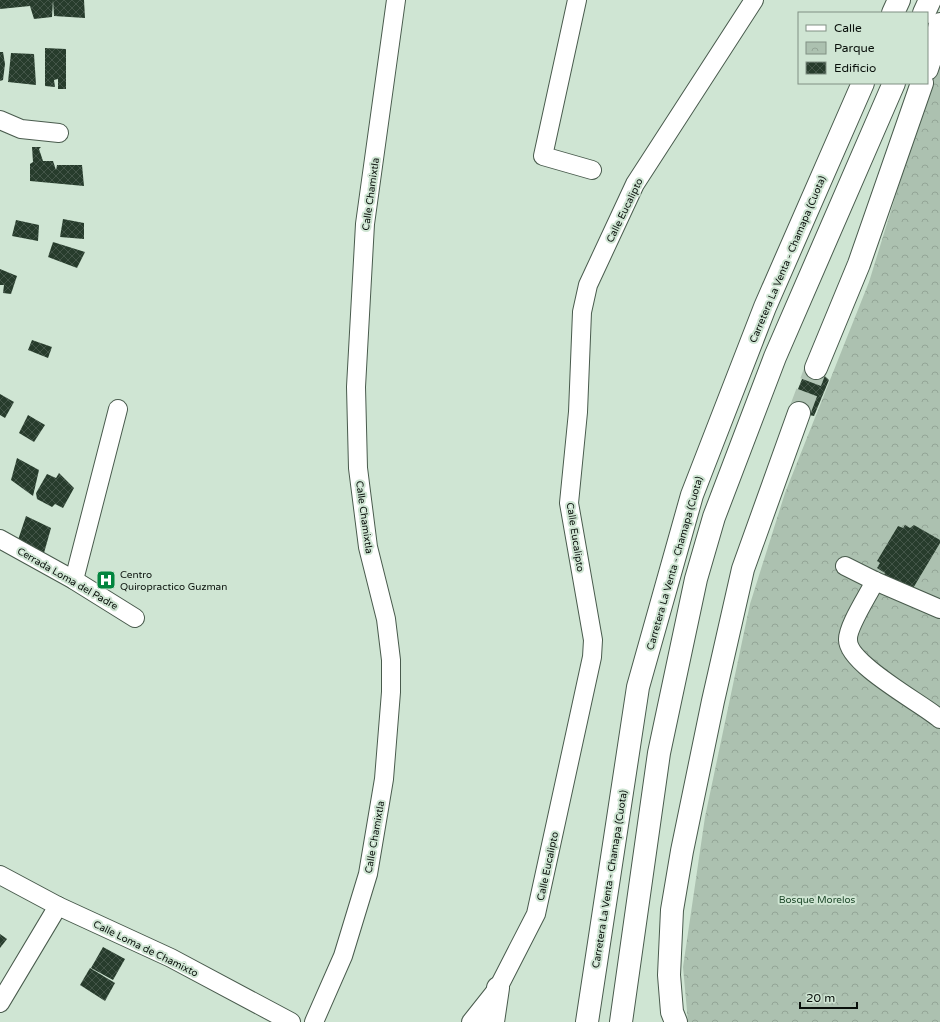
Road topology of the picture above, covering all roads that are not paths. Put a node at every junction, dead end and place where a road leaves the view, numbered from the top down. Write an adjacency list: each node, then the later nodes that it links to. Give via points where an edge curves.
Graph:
1 (396, 0): 31 (street, Calle Chamixtla, via 365,224 356,387 358,468 368,547 386,619 391,660 391,692 384,779 368,874 342,956)
2 (577, 0): 15 (street, via 543,156)
3 (754, 0): 28 (street, Calle Eucalipto, via 635,184 588,285 582,312 578,412 569,503 593,640 592,657 536,914)
4 (899, 0): 6 (highway)
5 (930, 0): 7 (highway)
6 (894, 12)
7 (924, 12)
8 (940, 24): 9 (highway)
9 (928, 65)
10 (863, 84): 34 (highway, Carretera La Venta - Chamapa (Cuota), via 765,307 692,494 638,687)
11 (894, 84): 35 (highway, via 775,357 714,517 700,565 659,753)
12 (922, 84): 16 (highway, via 858,264)
13 (0, 120): 14 (street, via 21,129)
14 (59, 133)
15 (592, 170)
16 (816, 368)
17 (118, 409): 21 (street)
18 (799, 413): 36 (highway, via 743,569 683,844 672,910 669,975 672,1012)
19 (0, 539): 21 (street, Cerrada Loma del Padre)
20 (845, 566): 22 (street)
21 (74, 580): 24 (street, Cerrada Loma del Padre)
22 (875, 581): 23 (street); 25 (street, via 854,622 848,640 852,652 876,675)
23 (940, 609)
24 (135, 618)
25 (940, 719)
26 (0, 875): 27 (street, Calle Loma de Chamixto)
27 (58, 906): 29 (street); 30 (street, Calle Loma de Chamixto, via 171,958)
28 (498, 988): 32 (street, Calle Eucalipto); 33 (highway)
29 (0, 1003)
30 (292, 1022)
31 (314, 1022)
32 (470, 1022)
33 (493, 1022)
34 (587, 1022)
35 (621, 1022)
36 (676, 1022)

